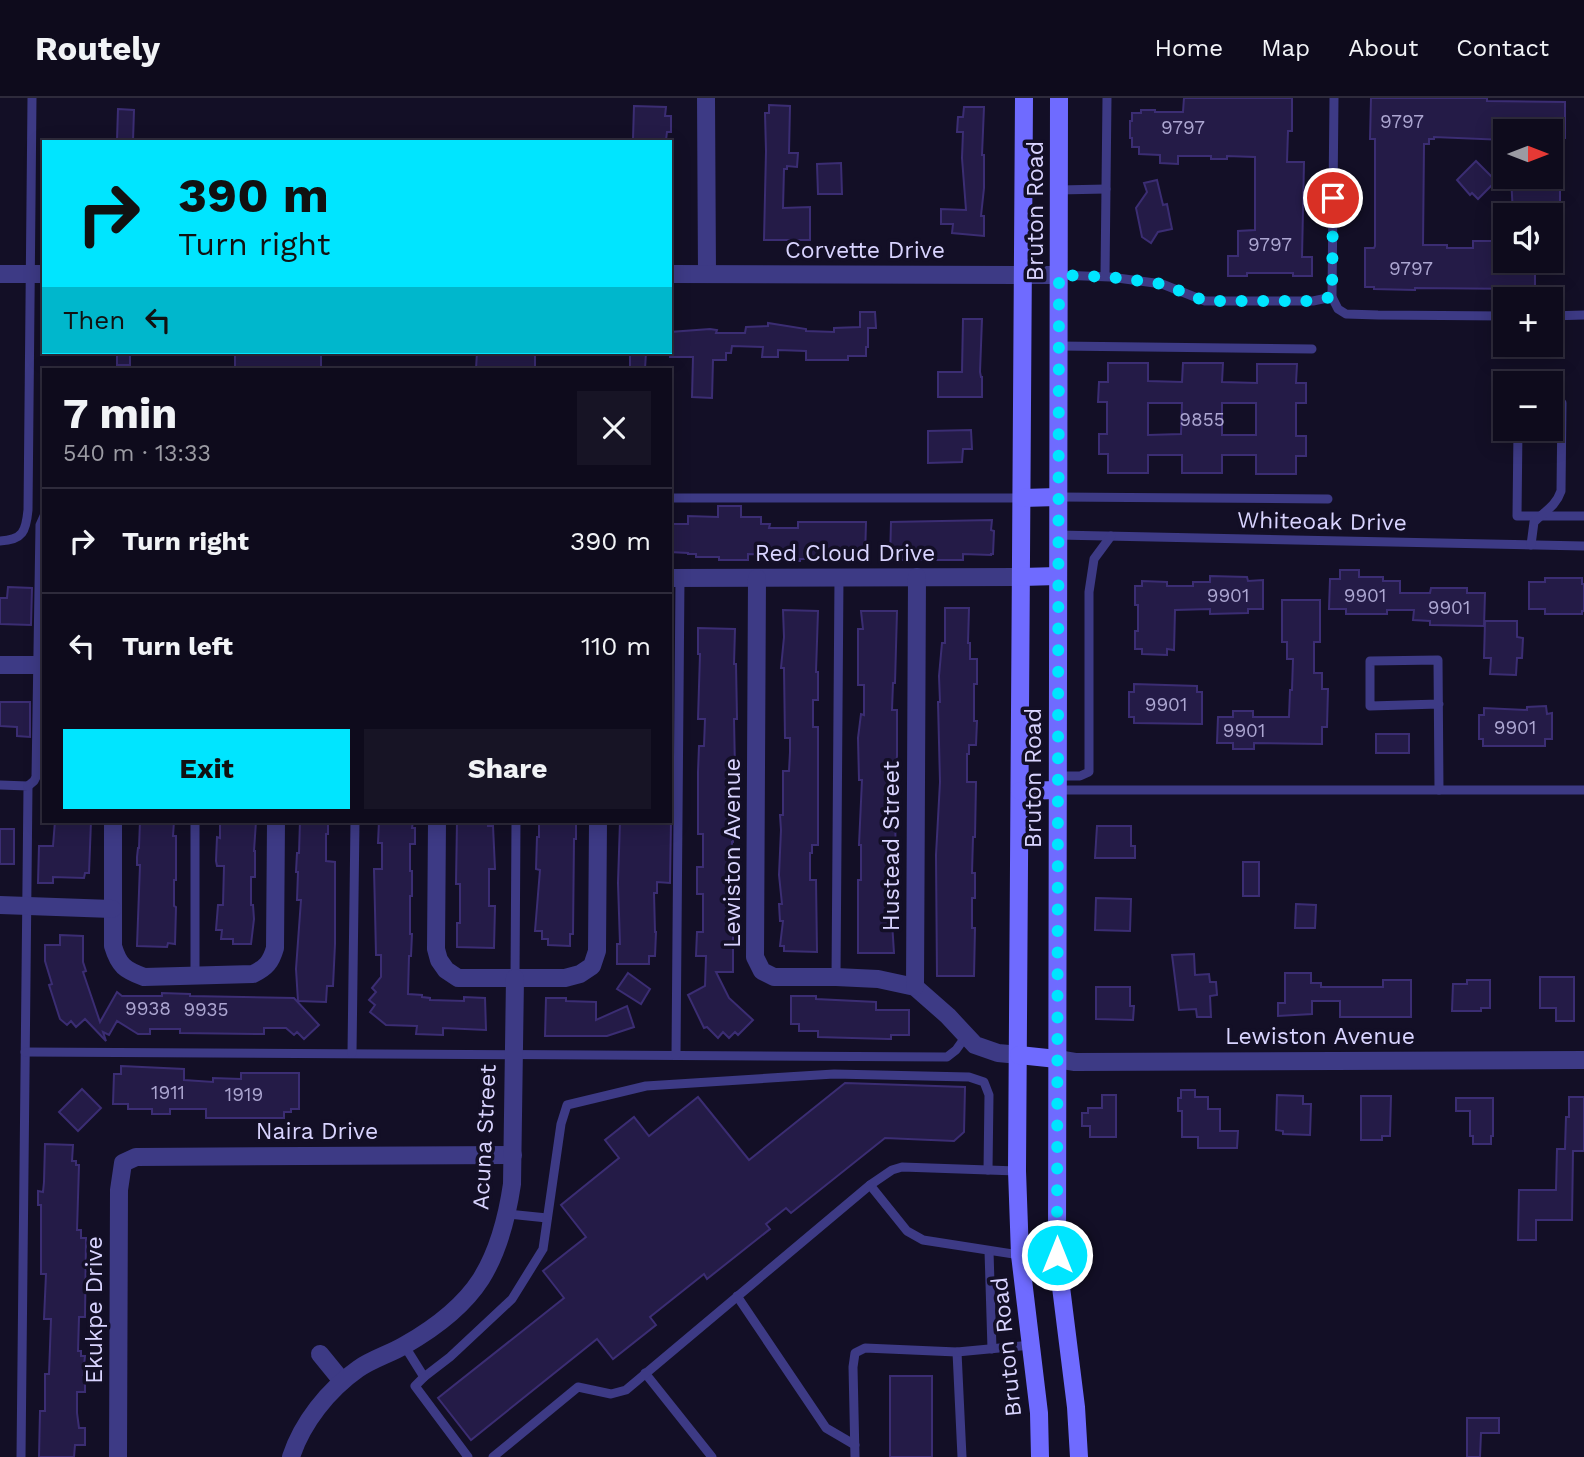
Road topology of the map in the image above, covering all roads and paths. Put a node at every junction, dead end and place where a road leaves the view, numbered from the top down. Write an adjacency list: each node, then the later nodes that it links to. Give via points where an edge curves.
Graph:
1 (32, 98): 10 (lane)
2 (706, 98): 12 (street)
3 (1024, 98): 13 (main road, Bruton Road)
4 (1059, 98): 8 (main road, Bruton Road)
5 (1107, 98): 7 (lane)
6 (1334, 98): 16 (lane)
7 (1106, 189): 8 (lane); 15 (lane)
8 (1059, 190): 14 (main road, Bruton Road)
9 (0, 274): 10 (street)
10 (37, 274): 33 (lane, via 27,523 23,534)
11 (672, 274): 12 (street, Corvette Drive)
12 (707, 274): 13 (street, Corvette Drive)
13 (1023, 275): 14 (street, Corvette Drive); 26 (main road, Bruton Road)
14 (1059, 275): 15 (lane); 20 (main road, Bruton Road)
15 (1105, 276): 16 (lane, via 1163,284 1205,301)
16 (1332, 297): 18 (lane, via 1346,314)
17 (1584, 315): 19 (lane)
18 (1493, 316)
19 (1563, 316)
20 (1059, 346): 21 (lane); 24 (main road, Bruton Road)
21 (1312, 349)
22 (1518, 441): 28 (lane, via 1517,516)
23 (1562, 441): 28 (lane, via 1561,491 1552,507)
24 (1058, 497): 26 (main road); 27 (lane); 31 (main road, Bruton Road)
25 (672, 498): 26 (lane)
26 (1022, 498): 39 (main road, Bruton Road)
27 (1328, 499)
28 (1539, 516): 29 (lane); 34 (lane)
29 (1584, 516)
30 (42, 520): 43 (lane)
31 (1058, 535): 32 (lane, Whiteoak Drive); 36 (main road, Bruton Road)
32 (1111, 536): 34 (lane, Whiteoak Drive); 45 (lane, via 1094,559 1089,592 1088,772)
33 (0, 541)
34 (1531, 545): 35 (lane, Whiteoak Drive)
35 (1584, 546)
36 (1058, 576): 39 (main road); 45 (main road, Bruton Road)
37 (839, 577): 38 (street, Red Cloud Drive); 41 (street, Red Cloud Drive); 62 (lane)
38 (917, 577): 39 (street, Red Cloud Drive); 64 (street, Hustead Street)
39 (1021, 577): 50 (main road, Bruton Road)
40 (675, 578): 41 (street, Red Cloud Drive); 69 (lane)
41 (757, 578): 62 (street, Lewiston Avenue, via 755,957 762,971 774,978)
42 (0, 664): 43 (street)
43 (41, 665): 47 (lane, via 36,777)
44 (1439, 704): 44 (lane, via 1438,660 1370,661 1370,706); 48 (lane)
45 (1058, 783): 48 (lane); 50 (main road); 71 (main road, Bruton Road)
46 (0, 785): 47 (lane)
47 (28, 786): 59 (lane)
48 (1439, 790): 49 (lane)
49 (1584, 790)
50 (1020, 791): 70 (main road, Bruton Road)
51 (113, 823): 60 (street)
52 (195, 823): 61 (lane)
53 (276, 823): 61 (street, via 275,948 271,961 253,974)
54 (355, 823): 67 (lane)
55 (437, 823): 63 (street, via 439,960 458,978)
56 (516, 823): 63 (lane)
57 (598, 823): 63 (street, via 597,951 592,965 565,978)
58 (0, 905): 59 (street)
59 (27, 906): 60 (street); 66 (lane)
60 (112, 909): 61 (street, via 117,960 130,971 144,977)
61 (195, 975)
62 (836, 977): 64 (street, Lewiston Avenue)
63 (515, 978): 68 (street, Acuna Street)
64 (915, 987): 65 (street)
65 (966, 1036): 69 (lane, via 947,1057); 70 (street, via 975,1045)
66 (25, 1052): 67 (lane); 93 (lane)
67 (352, 1053): 68 (lane)
68 (513, 1054): 69 (lane); 73 (street, Acuna Street)
69 (676, 1055)
70 (1018, 1055): 71 (main road); 76 (main road, Bruton Road)
71 (1057, 1059): 72 (street, Lewiston Avenue); 82 (main road, Bruton Road)
72 (1584, 1060)
73 (513, 1155): 74 (street, Naira Drive, via 136,1157); 78 (street, Acuna Street)
74 (123, 1163): 94 (street, Ekukpe Drive)
75 (988, 1170): 76 (lane); 77 (lane, via 902,1167); 79 (lane, via 989,1095 984,1082 968,1077 834,1074 646,1086 568,1105)
76 (1017, 1171): 81 (main road, Bruton Road)
77 (870, 1185): 80 (lane, via 906,1231 923,1240); 83 (lane)
78 (508, 1214): 79 (lane); 85 (street, Acuna Street, via 480,1281 438,1323)
79 (547, 1218): 90 (lane, via 543,1249 512,1299)
80 (989, 1251): 81 (lane); 86 (lane)
81 (1020, 1255): 82 (main road); 84 (main road, Bruton Road)
82 (1057, 1255): 102 (main road, Bruton Road)
83 (737, 1296): 89 (lane); 92 (lane, via 826,1428)
84 (1032, 1345): 86 (lane); 101 (main road, Bruton Road)
85 (404, 1346): 90 (lane); 91 (street, Acuna Street)
86 (992, 1349): 87 (lane)
87 (957, 1352): 92 (lane, via 865,1348 855,1353); 100 (lane)
88 (320, 1354): 91 (street)
89 (645, 1373): 97 (lane, via 626,1390 611,1394 578,1387); 98 (lane)
90 (424, 1377): 96 (lane, via 415,1386)
91 (342, 1381): 95 (street, Acuna Street, via 317,1409)
92 (855, 1445): 99 (lane)
93 (21, 1457)
94 (118, 1457)
95 (291, 1457)
96 (468, 1457)
97 (492, 1457)
98 (712, 1457)
99 (855, 1457)
100 (961, 1457)
101 (1040, 1457)
102 (1079, 1457)

